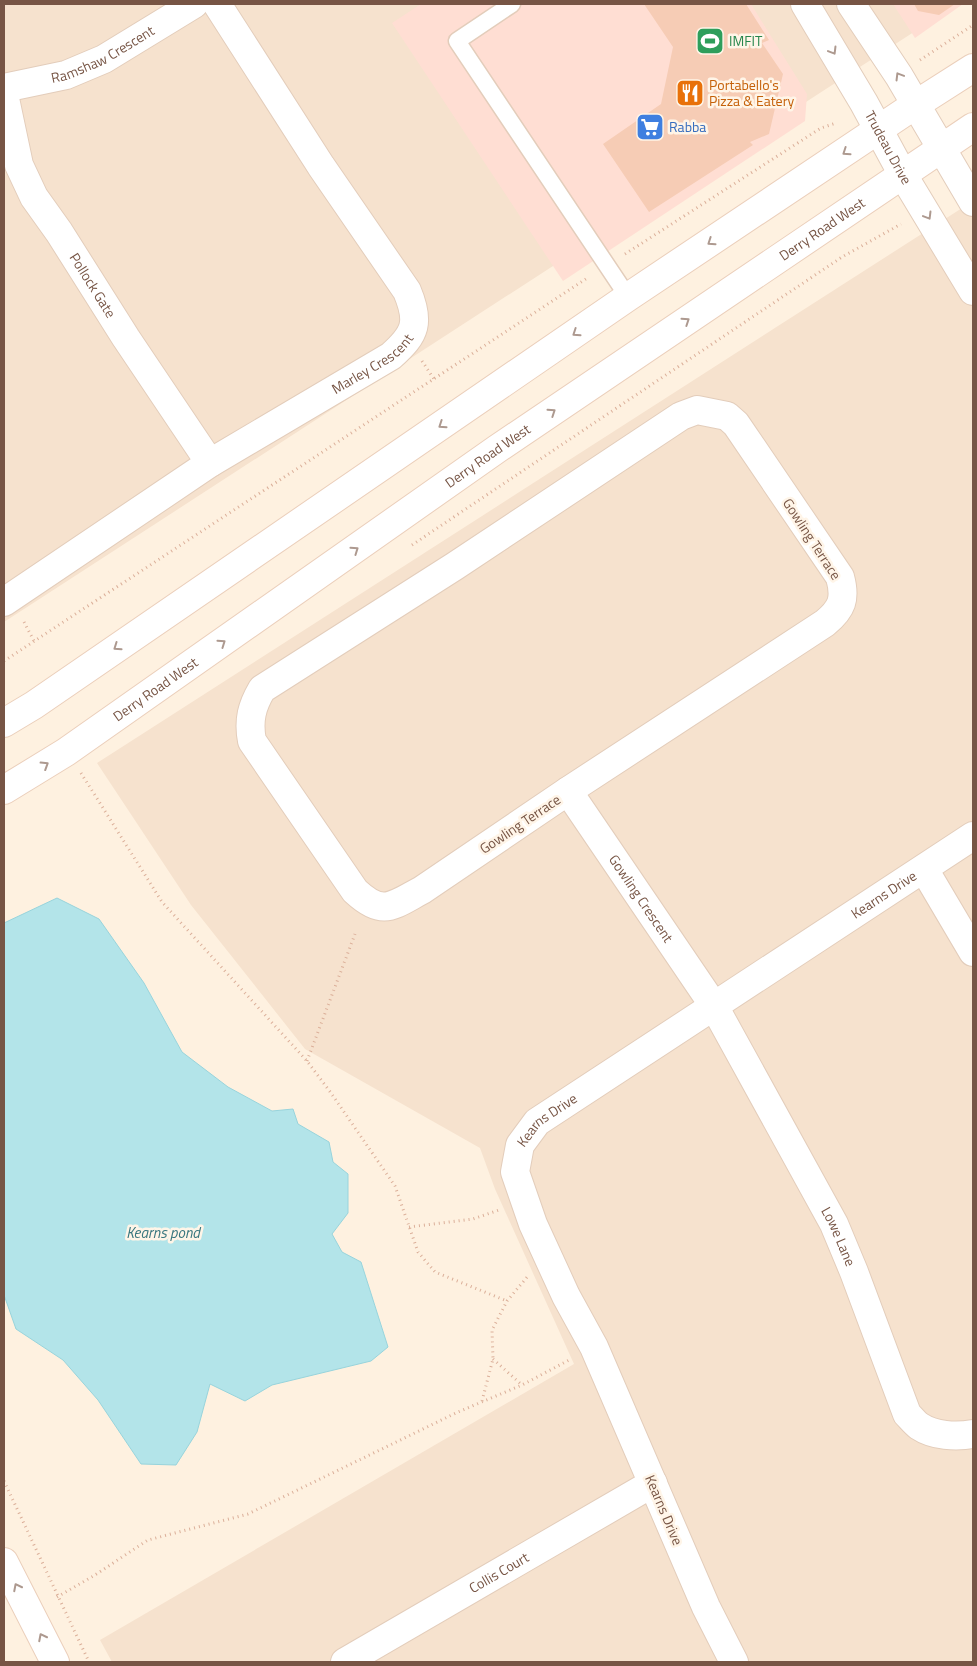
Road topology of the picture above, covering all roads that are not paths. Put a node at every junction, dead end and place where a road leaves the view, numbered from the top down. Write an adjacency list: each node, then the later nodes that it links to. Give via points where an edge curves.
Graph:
1 (194, 4): 7 (street, Ramshaw Crescent, via 104,59 66,75)
2 (217, 4): 17 (street, Marley Crescent, via 321,166 407,291 414,308 414,327 406,343 391,356)
3 (512, 4): 16 (lane, via 457,42)
4 (805, 4): 11 (street, Trudeau Drive, one-way to 11)
5 (851, 4): 9 (street, one-way to 5)
6 (973, 68): 9 (street)
7 (4, 88)
8 (4, 94): 17 (street, Pollock Gate, via 19,164 34,197)
9 (915, 105): 11 (street); 12 (street)
10 (973, 127): 12 (street, Derry Road West)
11 (878, 131): 13 (street, Trudeau Drive); 16 (street, one-way to 16)
12 (940, 148): 13 (street, Derry Road West); 14 (street)
13 (902, 175): 15 (street, Trudeau Drive, one-way to 15); 20 (street, Derry Road West, one-way to 13, via 66,752 497,450)
14 (973, 202)
15 (973, 291)
16 (628, 297): 19 (street, one-way to 19, via 51,694)
17 (210, 463): 18 (street, Marley Crescent)
18 (4, 602)
19 (4, 723)
20 (4, 790)
21 (568, 791): 21 (street, Gowling Terrace, via 422,890 384,908 368,903 355,891 252,741 250,729 254,703 262,689 456,566 681,416 697,410 727,416 736,424 840,577 842,602 837,613 825,623); 25 (street, Gowling Crescent)
22 (973, 836): 23 (street, Kearns Drive)
23 (924, 869): 24 (street); 25 (street, Kearns Drive)
24 (973, 952)
25 (714, 1006): 26 (street, Lowe Lane, via 834,1224 907,1414 920,1426 936,1433 949,1436); 27 (street, Kearns Drive, via 537,1122 520,1145 516,1172 533,1224 594,1347)
26 (973, 1434)
27 (653, 1483): 30 (street, Collis Court); 31 (street, Kearns Drive, via 706,1608)
28 (4, 1562): 29 (street, one-way to 28)
29 (55, 1662)
30 (345, 1662)
31 (734, 1662)

